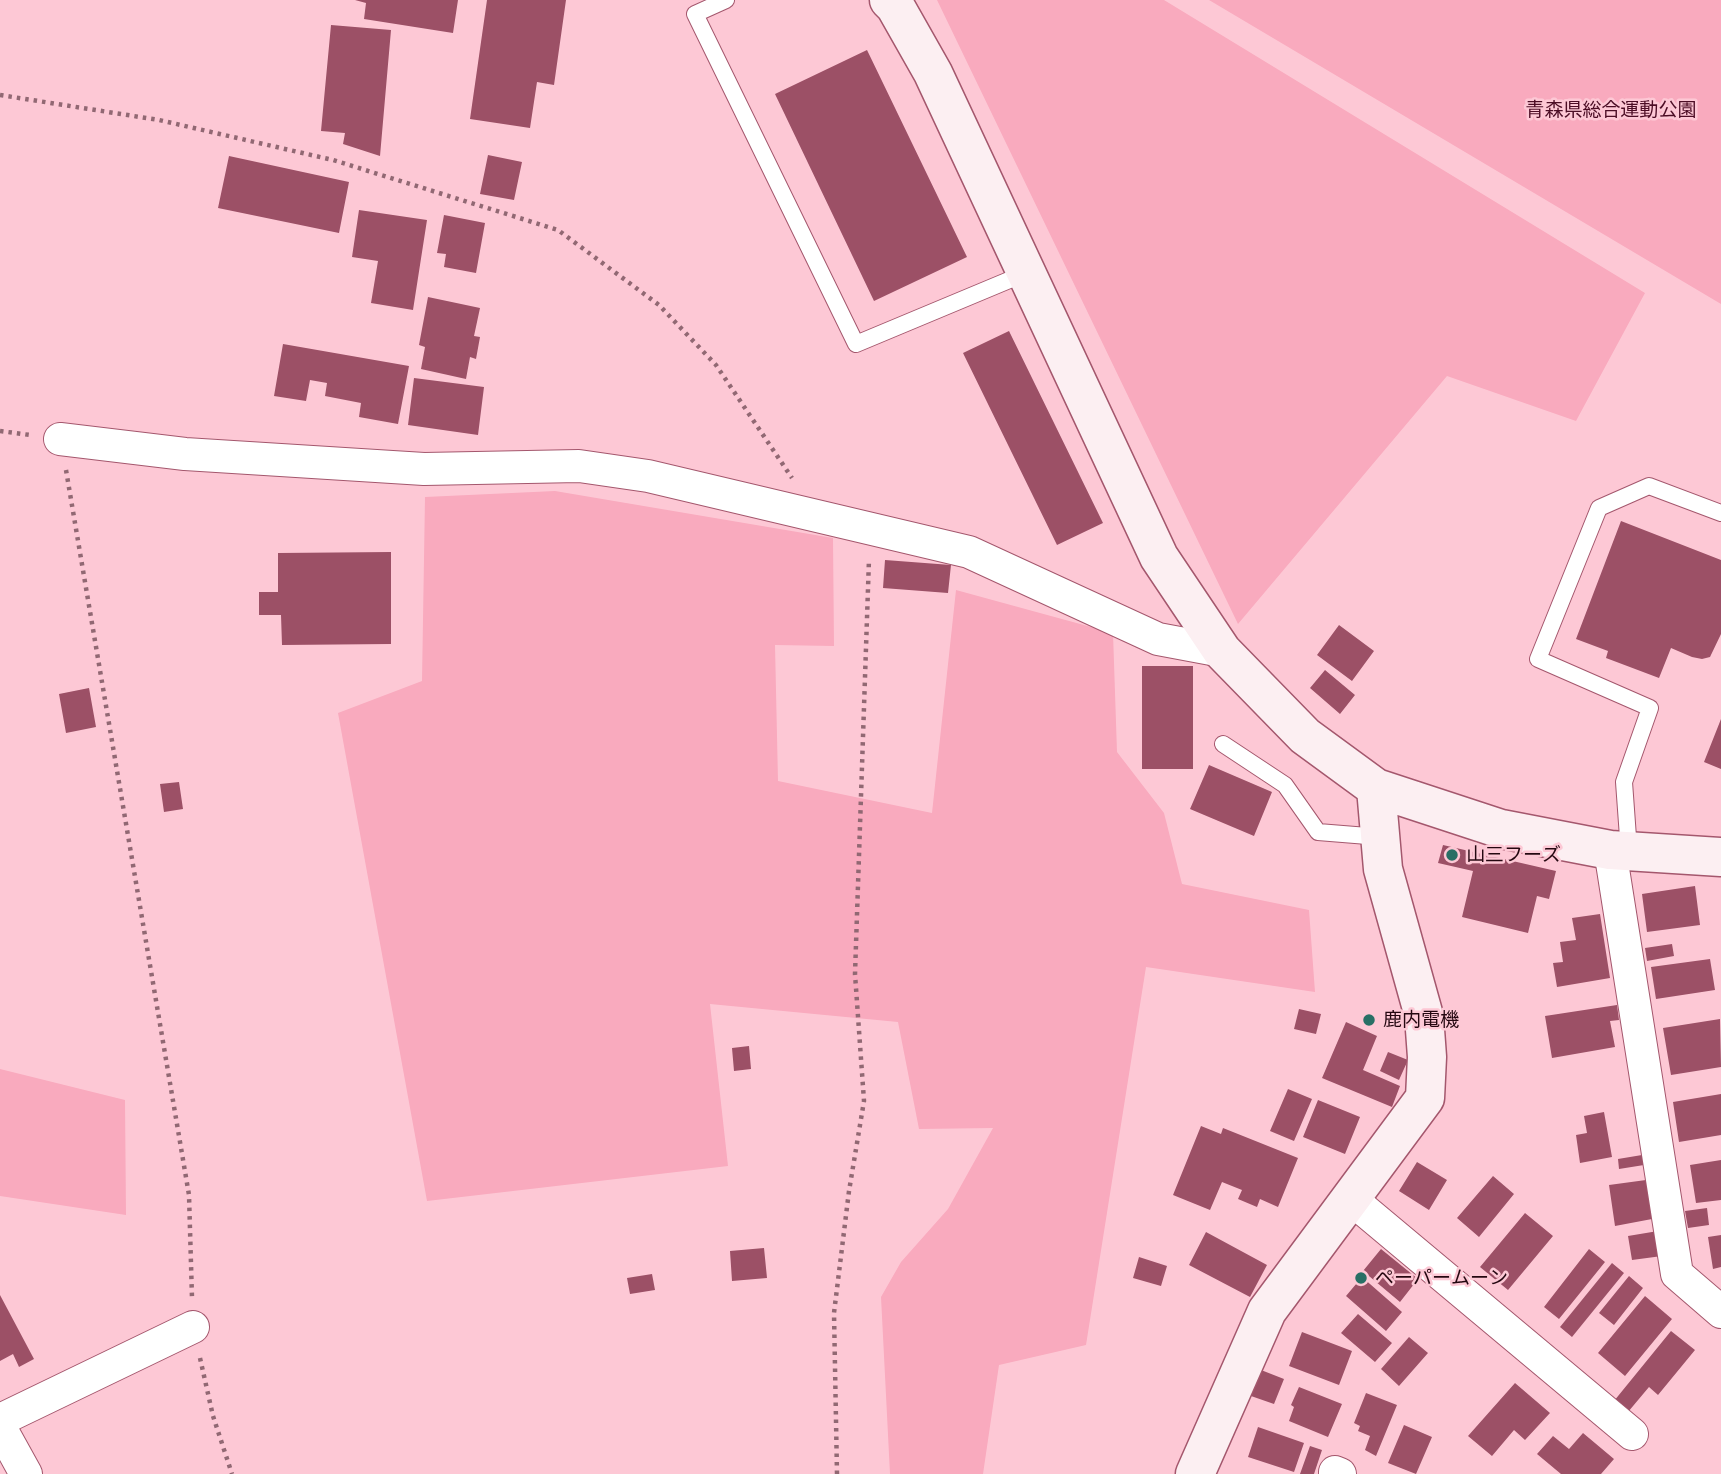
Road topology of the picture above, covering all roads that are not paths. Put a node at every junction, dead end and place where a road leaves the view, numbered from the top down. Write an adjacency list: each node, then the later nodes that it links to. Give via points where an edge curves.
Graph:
1 (726, 0): 3 (lane, via 695,14 856,344)
2 (889, 0): 3 (street, via 933,73)
3 (1026, 272): 6 (street, via 1159,557)
4 (60, 439): 6 (street, via 185,454 424,469 579,466 648,476 969,552 1158,639)
5 (1721, 513): 10 (lane, via 1649,486 1599,508 1538,659 1650,708 1624,782)
6 (1222, 651): 8 (street, via 1305,736)
7 (1223, 744): 9 (lane, via 1285,785 1318,832)
8 (1376, 788): 9 (street); 10 (street, via 1501,829)
9 (1380, 837): 12 (street, via 1382,869 1424,1016 1425,1098)
10 (1619, 851): 11 (street); 13 (street, via 1677,1274)
11 (1721, 857)
12 (1351, 1199): 17 (street); 19 (street, via 1267,1311)
13 (1721, 1312)
14 (193, 1327): 15 (street)
15 (0, 1420)
16 (0, 1427): 18 (street)
17 (1632, 1434)
18 (26, 1474)
19 (1195, 1474)

